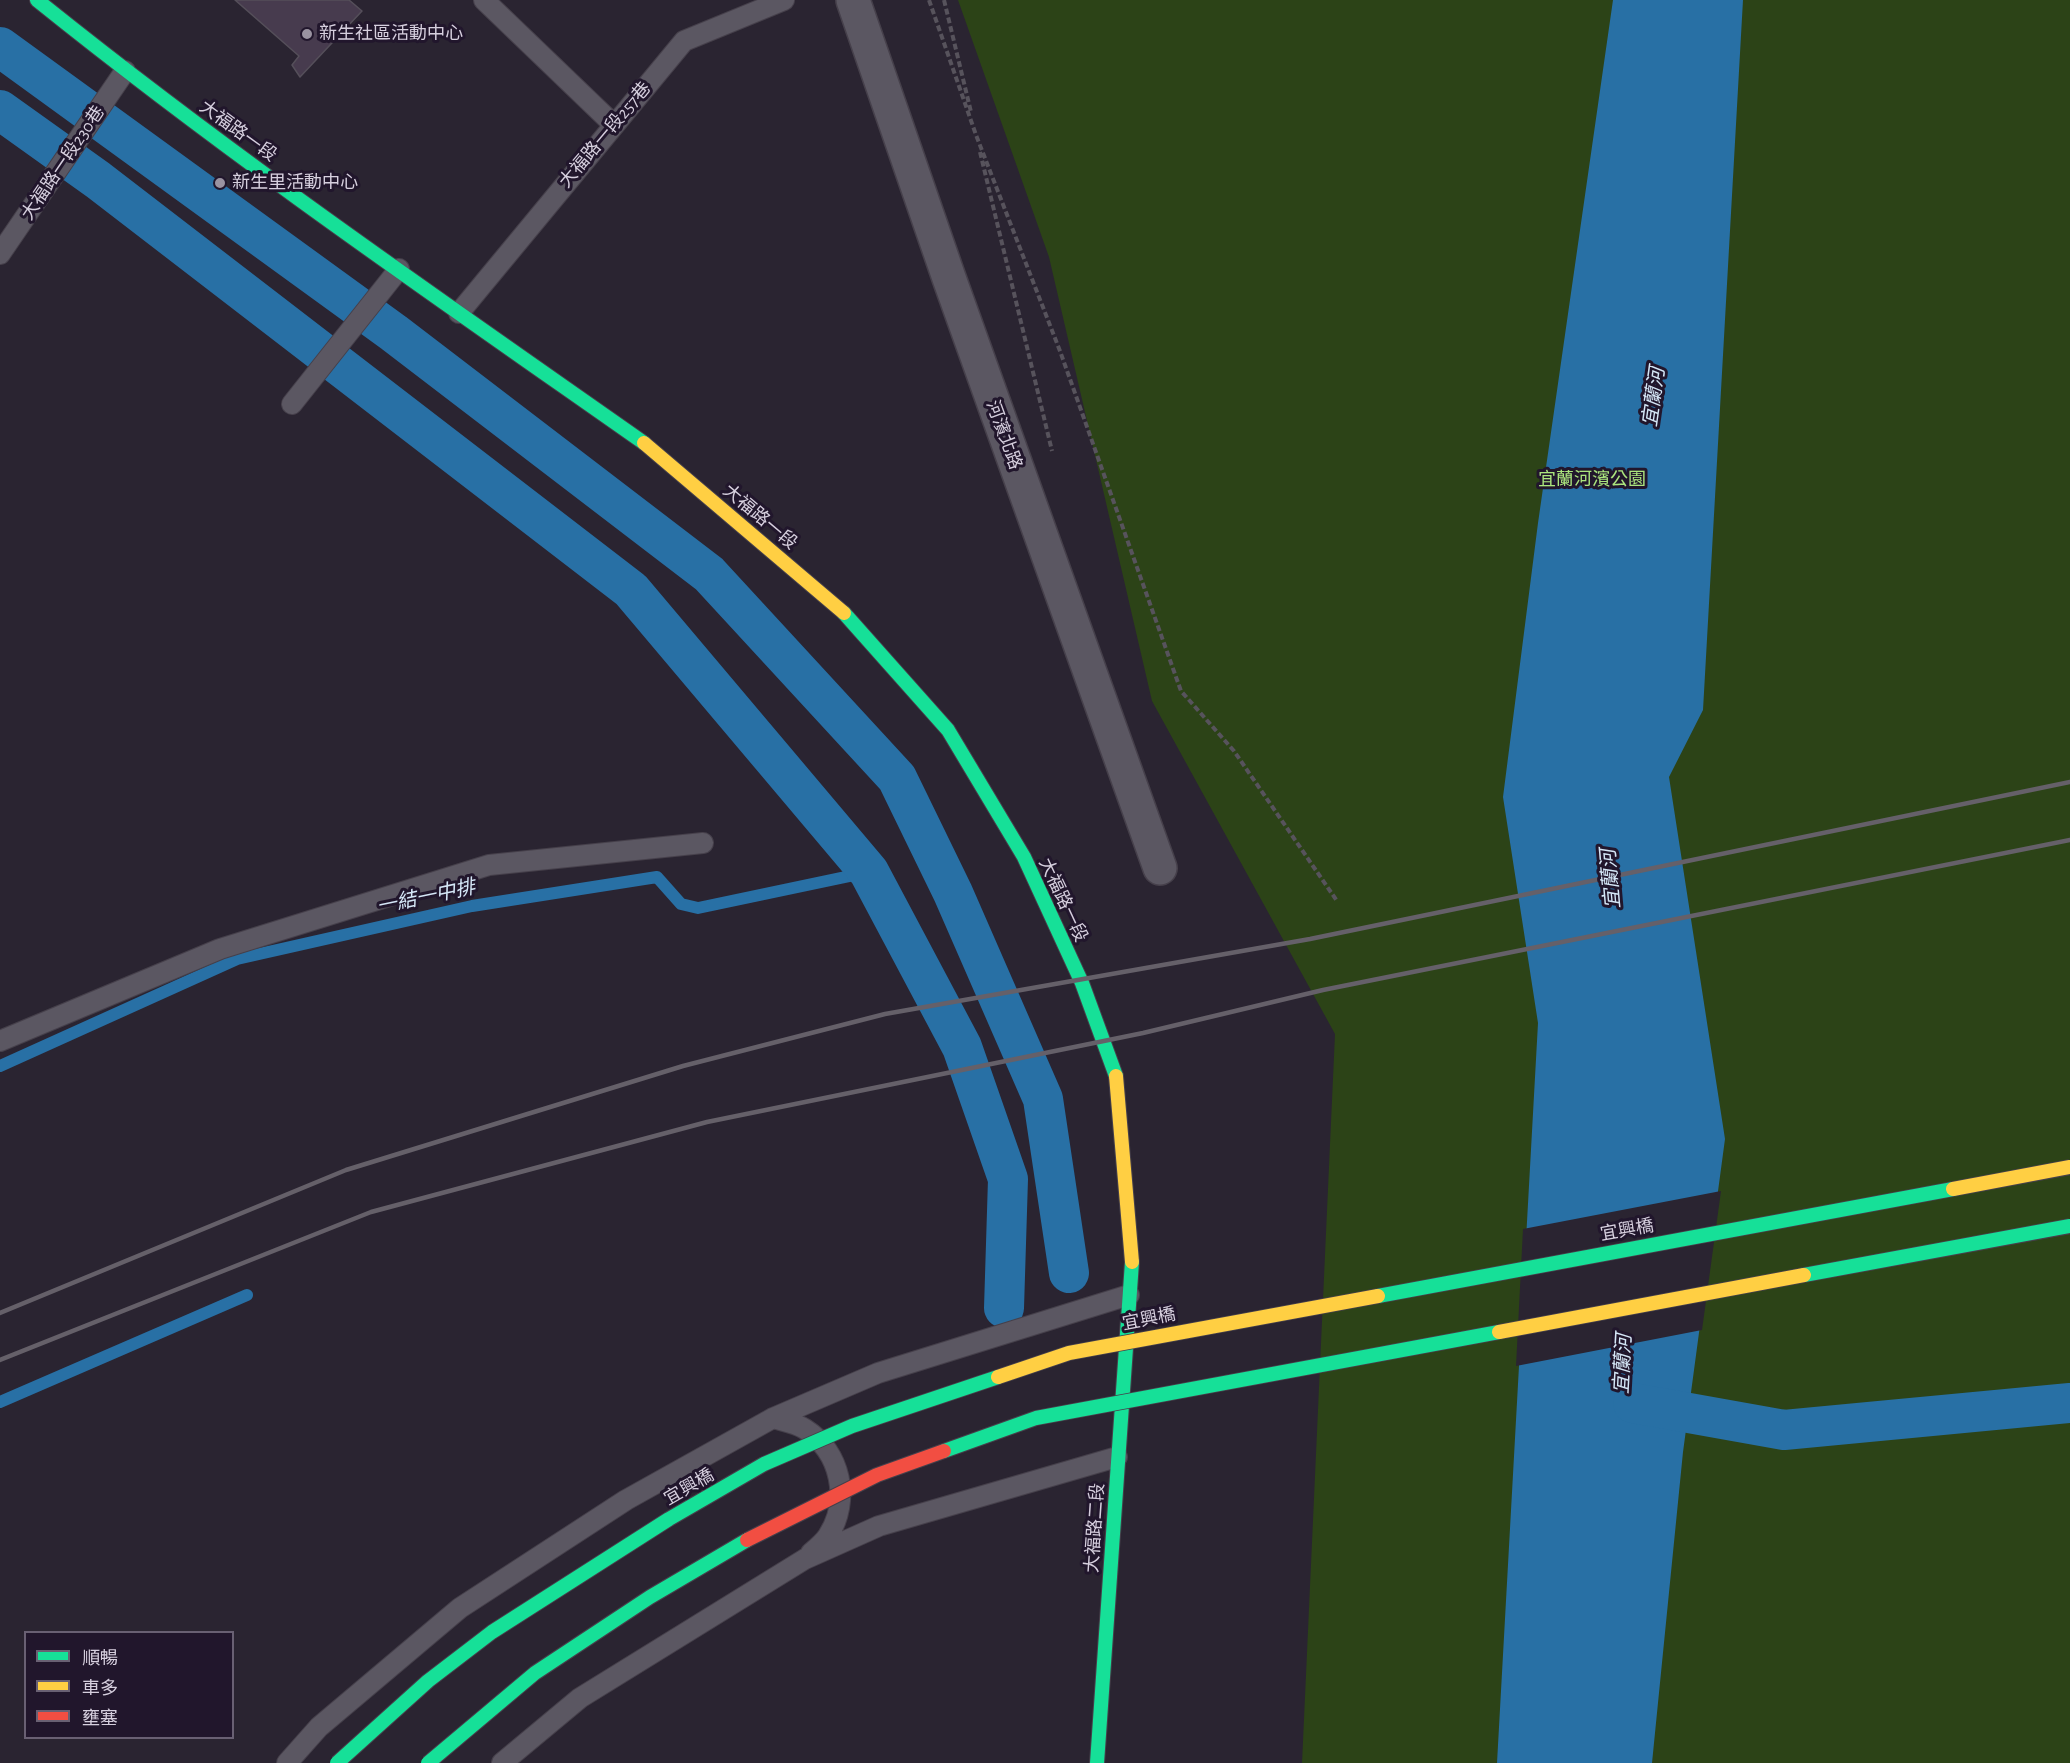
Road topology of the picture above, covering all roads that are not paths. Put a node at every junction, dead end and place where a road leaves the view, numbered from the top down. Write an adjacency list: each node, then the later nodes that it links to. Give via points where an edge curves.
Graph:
1 (484, 0): 6 (lane)
2 (784, 0): 6 (lane, 大福路一段257巷, via 684,41)
3 (853, 0): 12 (street, 河濱北路, via 948,278)
4 (50, 3): 5 (street, 大福路一段)
5 (125, 71): 7 (lane, 大福路一段230巷); 8 (street, 大福路一段)
6 (613, 124): 9 (lane, 大福路一段257巷)
7 (0, 255)
8 (399, 269): 9 (street, 大福路一段); 10 (lane)
9 (459, 313): 16 (street, 大福路一段, via 644,443 841,609 948,730 1023,857 1082,983 1116,1076 1132,1260)
10 (292, 404)
11 (703, 843): 13 (lane, via 489,865 220,949)
12 (1160, 868)
13 (0, 1041)
14 (2070, 1167): 21 (street, 宜興橋, bridge, via 1069,1353 852,1426 764,1464 669,1519 492,1632 428,1681)
15 (2070, 1226): 22 (street, bridge, via 1036,1418 877,1475 761,1532 650,1597 535,1673)
16 (1129, 1295): 17 (lane, via 878,1373); 18 (street, 大福路二段)
17 (773, 1418): 19 (lane, via 804,1428 827,1449 840,1477 840,1509 828,1537); 20 (lane, via 626,1500 460,1608 319,1727)
18 (1117, 1457): 19 (lane, via 879,1527); 24 (street, 大福路二段)
19 (805, 1558): 23 (lane, via 580,1698)
20 (287, 1763)
21 (337, 1763)
22 (428, 1763)
23 (502, 1763)
24 (1097, 1763)

